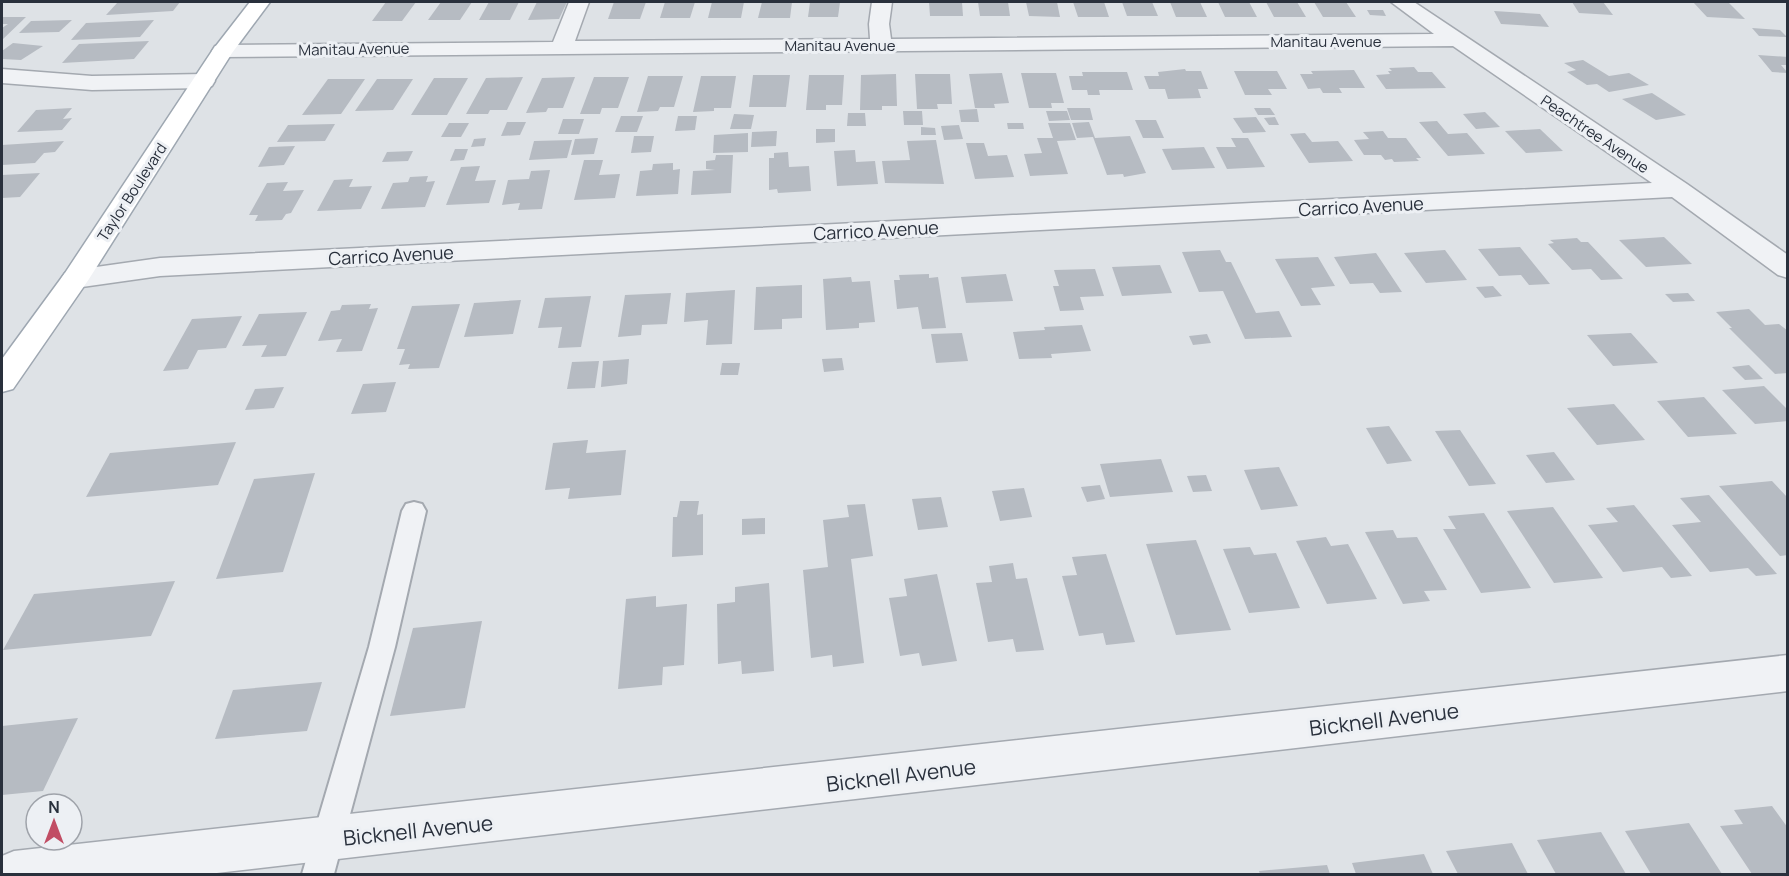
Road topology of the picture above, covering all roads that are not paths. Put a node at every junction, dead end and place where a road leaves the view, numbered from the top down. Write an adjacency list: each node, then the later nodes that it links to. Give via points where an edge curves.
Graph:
1 (260, 2): 8 (main road, Taylor Boulevard)
2 (579, 2): 7 (street)
3 (882, 2): 6 (street)
4 (1401, 2): 5 (street, Peachtree Avenue)
5 (1457, 40): 6 (street, Manitau Avenue); 11 (street, Peachtree Avenue)
6 (881, 45): 7 (street, Manitau Avenue)
7 (562, 47): 8 (street, Manitau Avenue)
8 (223, 51): 10 (main road, Taylor Boulevard)
9 (2, 76): 10 (street, via 92,83)
10 (204, 81): 13 (main road, Taylor Boulevard)
11 (1678, 189): 12 (street, Peachtree Avenue); 13 (street, Carrico Avenue, via 160,267)
12 (1788, 269)
13 (75, 279): 14 (main road, Taylor Boulevard)
14 (2, 381)
15 (414, 511): 17 (lane, via 382,647)
16 (1788, 673): 17 (street, Bicknell Avenue)
17 (322, 857): 18 (street, Bicknell Avenue)
18 (120, 869): 19 (street, Bicknell Avenue)
19 (14, 874)

